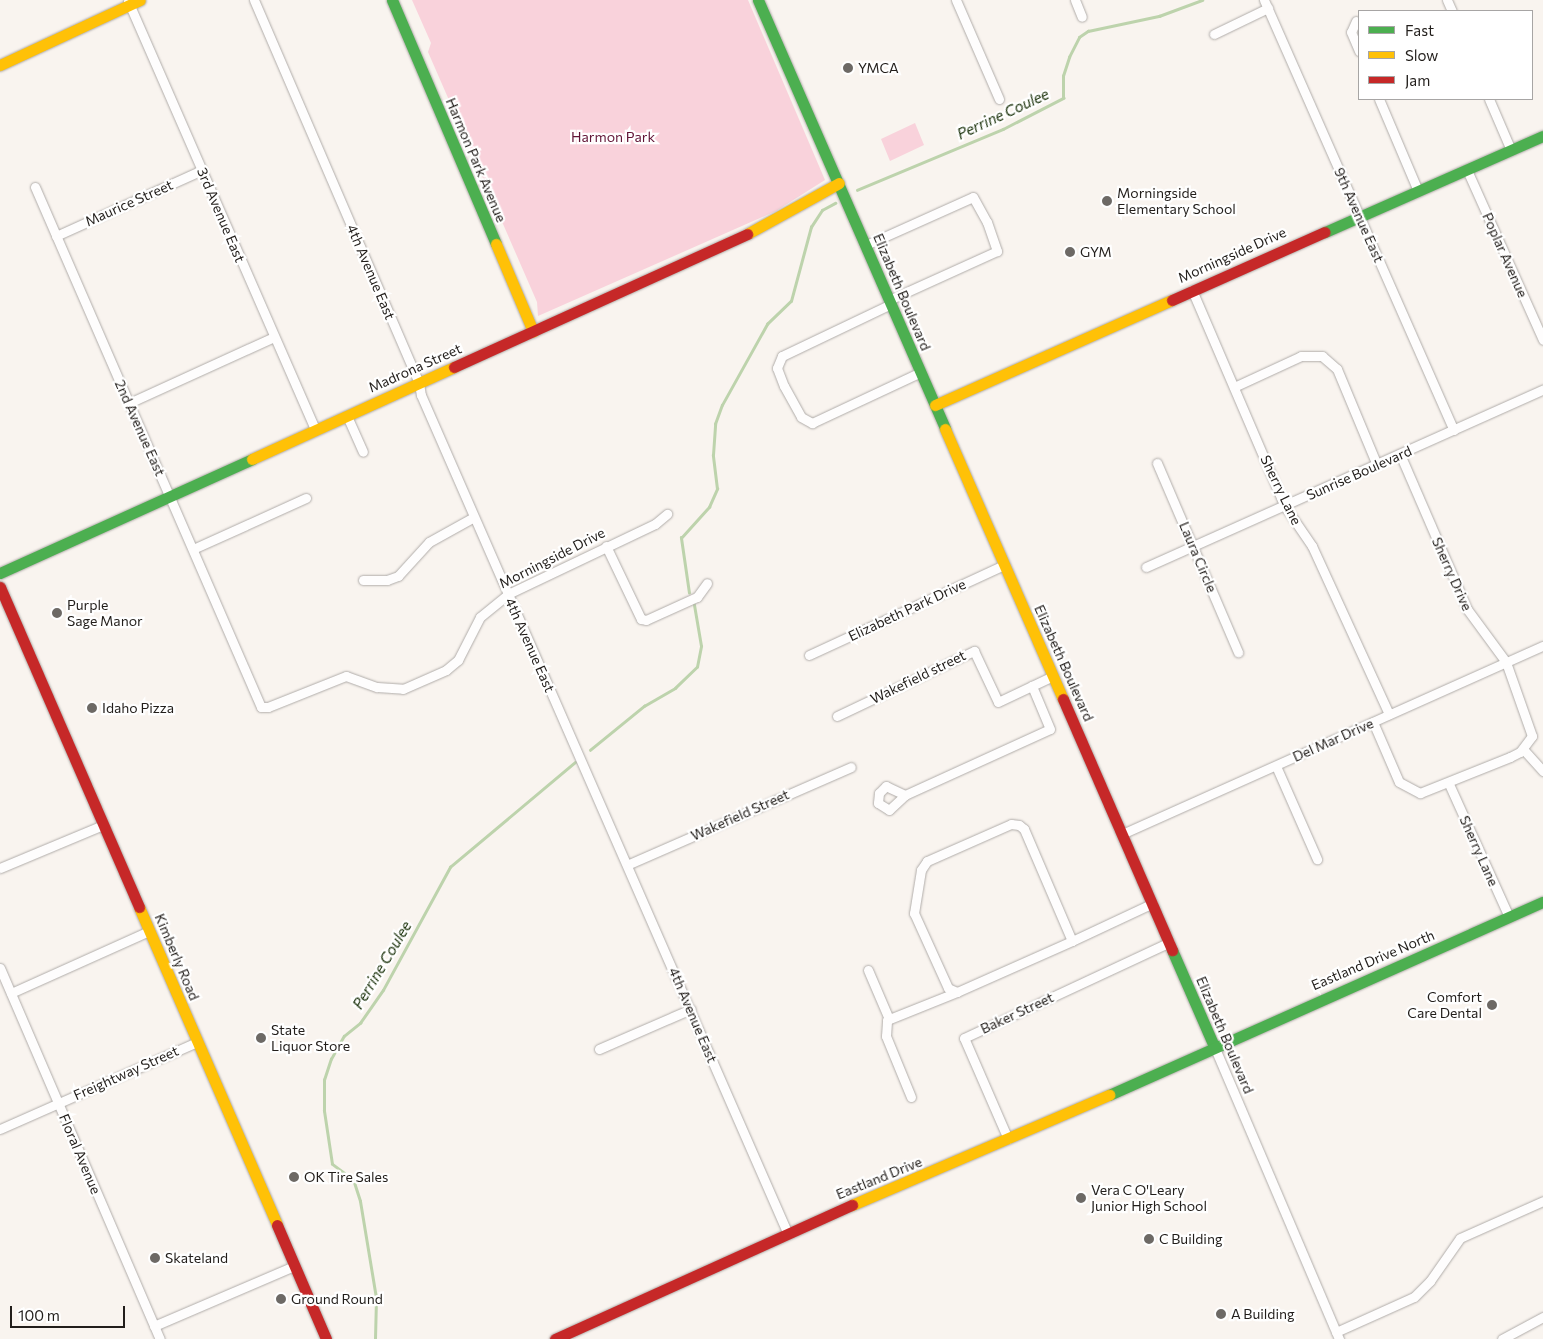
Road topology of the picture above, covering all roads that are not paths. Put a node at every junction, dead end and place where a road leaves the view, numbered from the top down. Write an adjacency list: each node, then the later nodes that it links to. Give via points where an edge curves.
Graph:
1 (254, 0): 32 (street, 4th Avenue East)
2 (392, 0): 28 (street, Harmon Park Avenue)
3 (758, 0): 20 (street, Elizabeth Boulevard)
4 (956, 0): 13 (street)
5 (1075, 0): 8 (street)
6 (133, 2): 12 (street); 18 (street, 3rd Avenue East)
7 (1266, 4): 10 (street); 23 (street, 9th Avenue East)
8 (1082, 17)
9 (1356, 21): 11 (street, via 1351,32)
10 (1214, 34)
11 (1358, 49)
12 (0, 65)
13 (999, 99)
14 (1379, 100): 22 (street)
15 (1489, 100): 17 (street)
16 (1543, 136): 17 (street, Morningside Drive)
17 (1511, 150): 19 (street, Morningside Drive)
18 (202, 170): 24 (street, Maurice Street); 29 (street, 3rd Avenue East)
19 (1467, 170): 22 (street, Morningside Drive); 30 (street, Poplar Avenue)
20 (839, 183): 25 (street, Elizabeth Boulevard); 28 (street, Madrona Street, via 768,226)
21 (35, 187): 24 (street, 2nd Avenue East)
22 (1418, 191): 23 (street, Morningside Drive)
23 (1360, 216): 26 (street, Morningside Drive); 39 (street, 9th Avenue East)
24 (56, 236): 35 (street, 2nd Avenue East)
25 (866, 245): 27 (street, Elizabeth Boulevard); 27 (street, via 973,197 987,222 997,251)
26 (1192, 290): 33 (street, Sherry Lane); 36 (street, Morningside Drive)
27 (890, 302): 31 (street, Elizabeth Boulevard); 31 (street, via 782,356 777,368 784,386 801,417 812,422)
28 (533, 332): 32 (street, Madrona Street)
29 (274, 337): 35 (street); 38 (street, 3rd Avenue East)
30 (1543, 340)
31 (921, 372): 36 (street, Elizabeth Boulevard)
32 (419, 383): 37 (street, Madrona Street); 48 (street, 4th Avenue East, via 421,395)
33 (1234, 386): 43 (street, via 1300,356 1322,356 1336,369); 46 (street, Sherry Lane)
34 (1543, 389): 39 (street, Sunrise Boulevard)
35 (129, 403): 44 (street, 2nd Avenue East)
36 (935, 405): 52 (street, Elizabeth Boulevard)
37 (347, 416): 38 (street, Madrona Street); 40 (street)
38 (315, 430): 44 (street, Madrona Street)
39 (1454, 430): 41 (street, Sunrise Boulevard)
40 (363, 452)
41 (1400, 454): 43 (street, Sunrise Boulevard); 62 (street, Sherry Drive, via 1467,609)
42 (1157, 463): 50 (street, Laura Circle)
43 (1377, 465): 46 (street, Sunrise Boulevard)
44 (170, 495): 51 (street, 2nd Avenue East); 54 (street, Madrona Street)
45 (306, 498): 51 (street)
46 (1284, 505): 50 (street, Sunrise Boulevard); 66 (street, Sherry Lane, via 1312,546)
47 (667, 514): 49 (street, Morningside Drive, via 656,524)
48 (474, 517): 55 (street, via 429,542 398,576 387,580); 58 (street, 4th Avenue East)
49 (606, 546): 56 (street, via 641,619 646,620 697,597); 58 (street, Morningside Drive)
50 (1194, 547): 53 (street, Sunrise Boulevard); 60 (street, Laura Circle)
51 (193, 549): 63 (street, 2nd Avenue East)
52 (1004, 565): 61 (street, Elizabeth Park Drive); 64 (street, Elizabeth Boulevard)
53 (1146, 568)
54 (0, 572)
55 (364, 580)
56 (707, 583)
57 (0, 587): 75 (street, Kimberly Road)
58 (508, 594): 63 (street, Morningside Drive, via 480,617 458,660 446,670 403,689 378,687 346,676 268,707 261,706); 78 (street, 4th Avenue East)
59 (1543, 646): 62 (street, Del Mar Drive)
60 (1238, 652)
61 (809, 655)
62 (1506, 662): 66 (street, Del Mar Drive); 69 (street, Sherry Drive, via 1530,722 1532,736)
63 (243, 670)
64 (1053, 676): 65 (street, Wakefield street); 76 (street, Elizabeth Boulevard)
65 (1032, 686): 67 (street, Wakefield street, via 998,702 974,650); 74 (street, via 1050,729)
66 (1389, 714): 68 (street, Del Mar Drive)
67 (836, 716)
68 (1373, 722): 70 (street, Del Mar Drive); 73 (street, via 1399,782 1420,793)
69 (1523, 749): 72 (street); 73 (street)
70 (1276, 766): 76 (street, Del Mar Drive); 77 (street)
71 (851, 767): 78 (street, Wakefield Street)
72 (1543, 771)
73 (1449, 784): 82 (street, Sherry Lane)
74 (905, 795)
75 (103, 825): 79 (street); 83 (street, Kimberly Road)
76 (1122, 834): 81 (street, Elizabeth Boulevard)
77 (1317, 859)
78 (629, 864): 90 (street, 4th Avenue East)
79 (0, 868)
80 (1543, 902): 82 (street, Eastland Drive North)
81 (1152, 903): 84 (street); 85 (street, Elizabeth Boulevard)
82 (1509, 917): 93 (street, Eastland Drive North)
83 (149, 931): 88 (street); 92 (street, Kimberly Road)
84 (1072, 940): 89 (street); 89 (street, via 1024,829 1019,825 1011,824 927,861 916,885 914,912 948,988)
85 (1170, 942): 93 (street, Elizabeth Boulevard); 98 (street, Baker Street, via 964,1038)
86 (0, 968): 88 (street, Floral Avenue)
87 (868, 970): 91 (street)
88 (10, 992): 96 (street, Floral Avenue)
89 (957, 992): 91 (street)
90 (692, 1009): 94 (street); 100 (street, 4th Avenue East)
91 (889, 1019): 95 (street, via 886,1036)
92 (197, 1042): 96 (street, Freightway Street); 101 (street, Kimberly Road)
93 (1214, 1046): 98 (street, Eastland Drive); 105 (street, Elizabeth Boulevard)
94 (600, 1049)
95 (911, 1097)
96 (58, 1103): 97 (street, Freightway Street); 103 (street, Floral Avenue)
97 (0, 1129)
98 (1008, 1139): 100 (street, Eastland Drive)
99 (1543, 1201): 105 (street, via 1460,1238 1430,1281 1414,1296)
100 (787, 1232): 108 (street, Eastland Drive)
101 (294, 1266): 103 (street); 107 (street, Kimberly Road)
102 (1543, 1317): 104 (street)
103 (154, 1326): 106 (street, Floral Avenue)
104 (1517, 1335): 109 (street)
105 (1338, 1336)
106 (160, 1339)
107 (326, 1339)
108 (555, 1339)
109 (1502, 1339)

